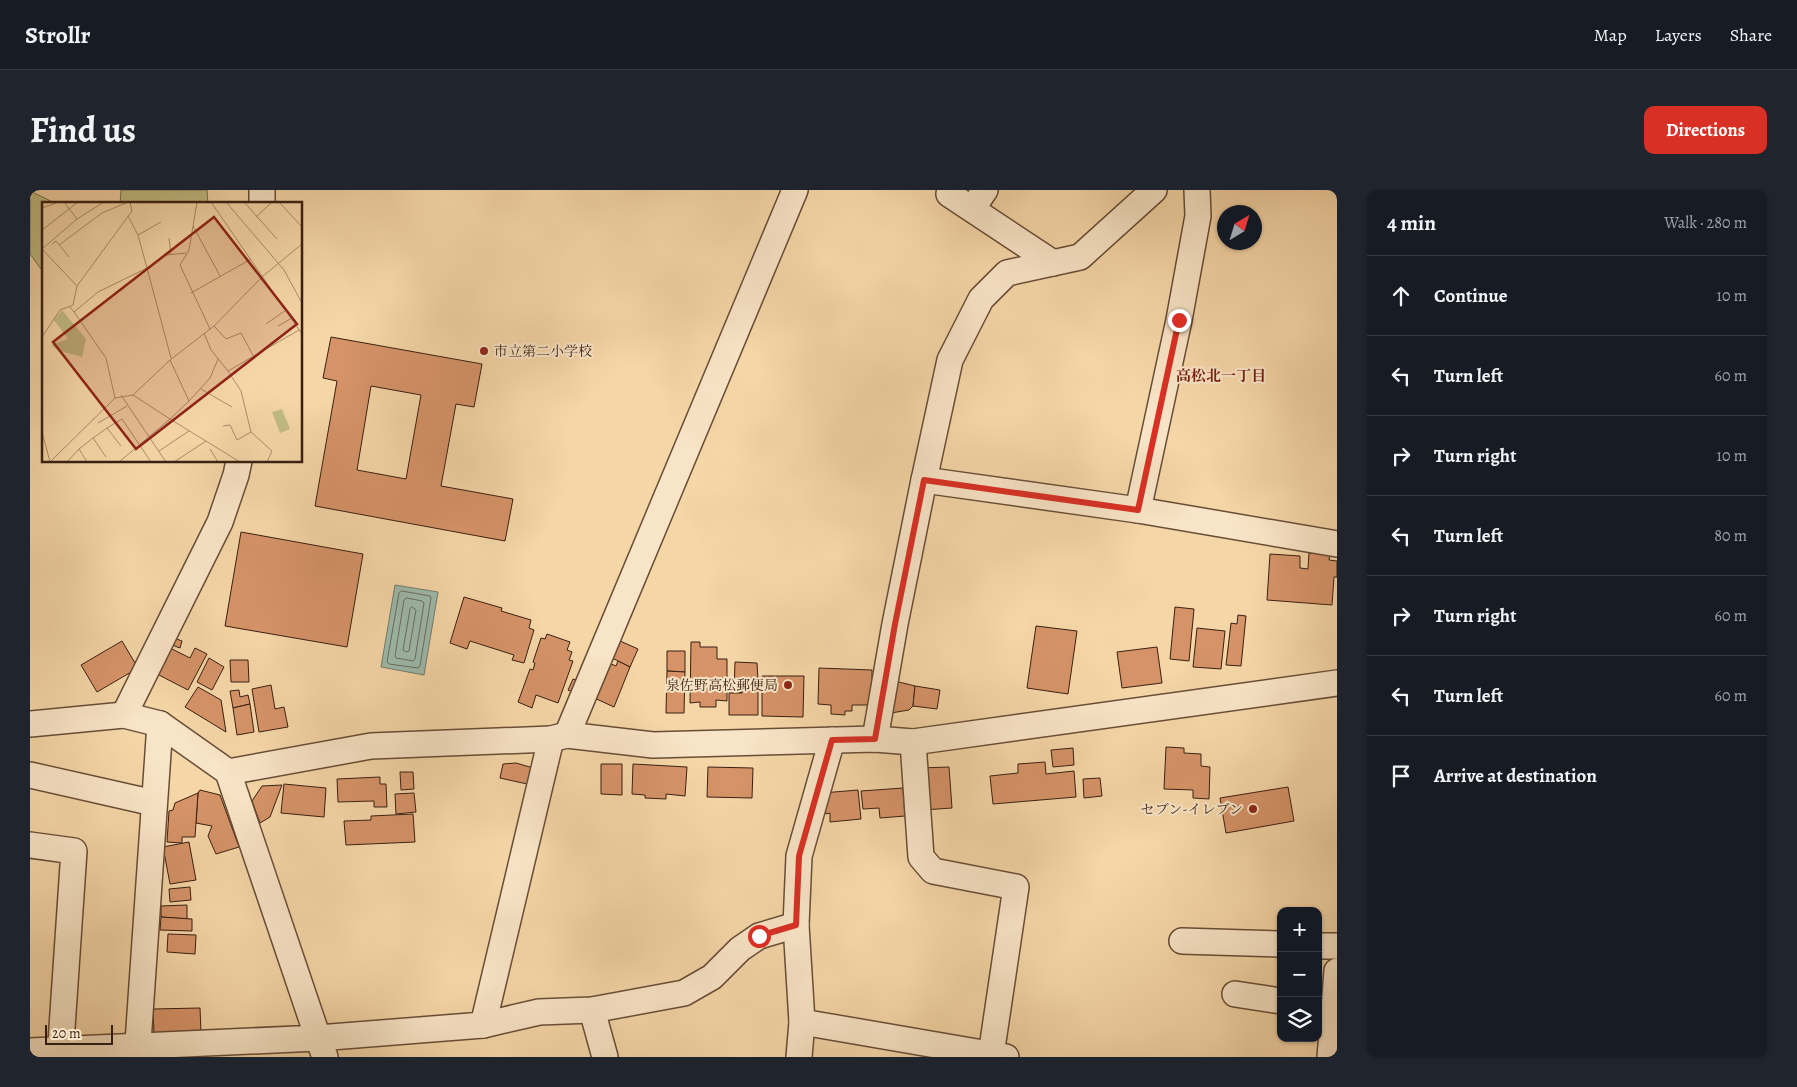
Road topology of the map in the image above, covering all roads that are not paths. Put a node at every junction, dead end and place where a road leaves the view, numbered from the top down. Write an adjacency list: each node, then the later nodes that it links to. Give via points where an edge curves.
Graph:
1 (795, 190): 15 (street)
2 (1154, 190): 6 (street, via 1080,258)
3 (1197, 190): 9 (street, via 1198,216 1179,320)
4 (949, 194): 5 (street)
5 (979, 200): 6 (street)
6 (1053, 263): 8 (street, via 1007,273 981,299 950,360)
7 (238, 462): 12 (street, via 220,522)
8 (924, 480): 9 (street); 16 (street)
9 (1138, 510): 10 (street)
10 (1337, 544)
11 (1337, 683): 18 (street)
12 (124, 715): 13 (street); 14 (street)
13 (30, 724)
14 (160, 724): 19 (street); 21 (street)
15 (559, 737): 17 (street, via 652,745); 19 (street, via 370,746); 34 (street)
16 (875, 739): 17 (street); 18 (street)
17 (832, 740): 23 (street, via 799,856)
18 (914, 742): 39 (street, via 921,857 933,871 1016,887)
19 (228, 772): 35 (street)
20 (30, 775): 21 (street)
21 (154, 803): 36 (street)
22 (30, 845): 38 (street, via 74,851)
23 (796, 925): 32 (street, via 759,936 740,949 712,977 684,993); 33 (street)
24 (1182, 941): 25 (street)
25 (1277, 944)
26 (1322, 946): 27 (street)
27 (1337, 946)
28 (1337, 971): 31 (street)
29 (1235, 994): 30 (street)
30 (1277, 1000)
31 (1326, 1007): 42 (street)
32 (592, 1010): 34 (street, via 539,1012); 40 (street)
33 (802, 1022): 39 (street); 41 (street)
34 (483, 1025): 35 (street)
35 (322, 1048): 36 (street)
36 (137, 1051): 38 (street)
37 (30, 1052): 38 (street)
38 (61, 1054)
39 (998, 1056)
40 (605, 1057)
41 (799, 1057)
42 (1330, 1057)

